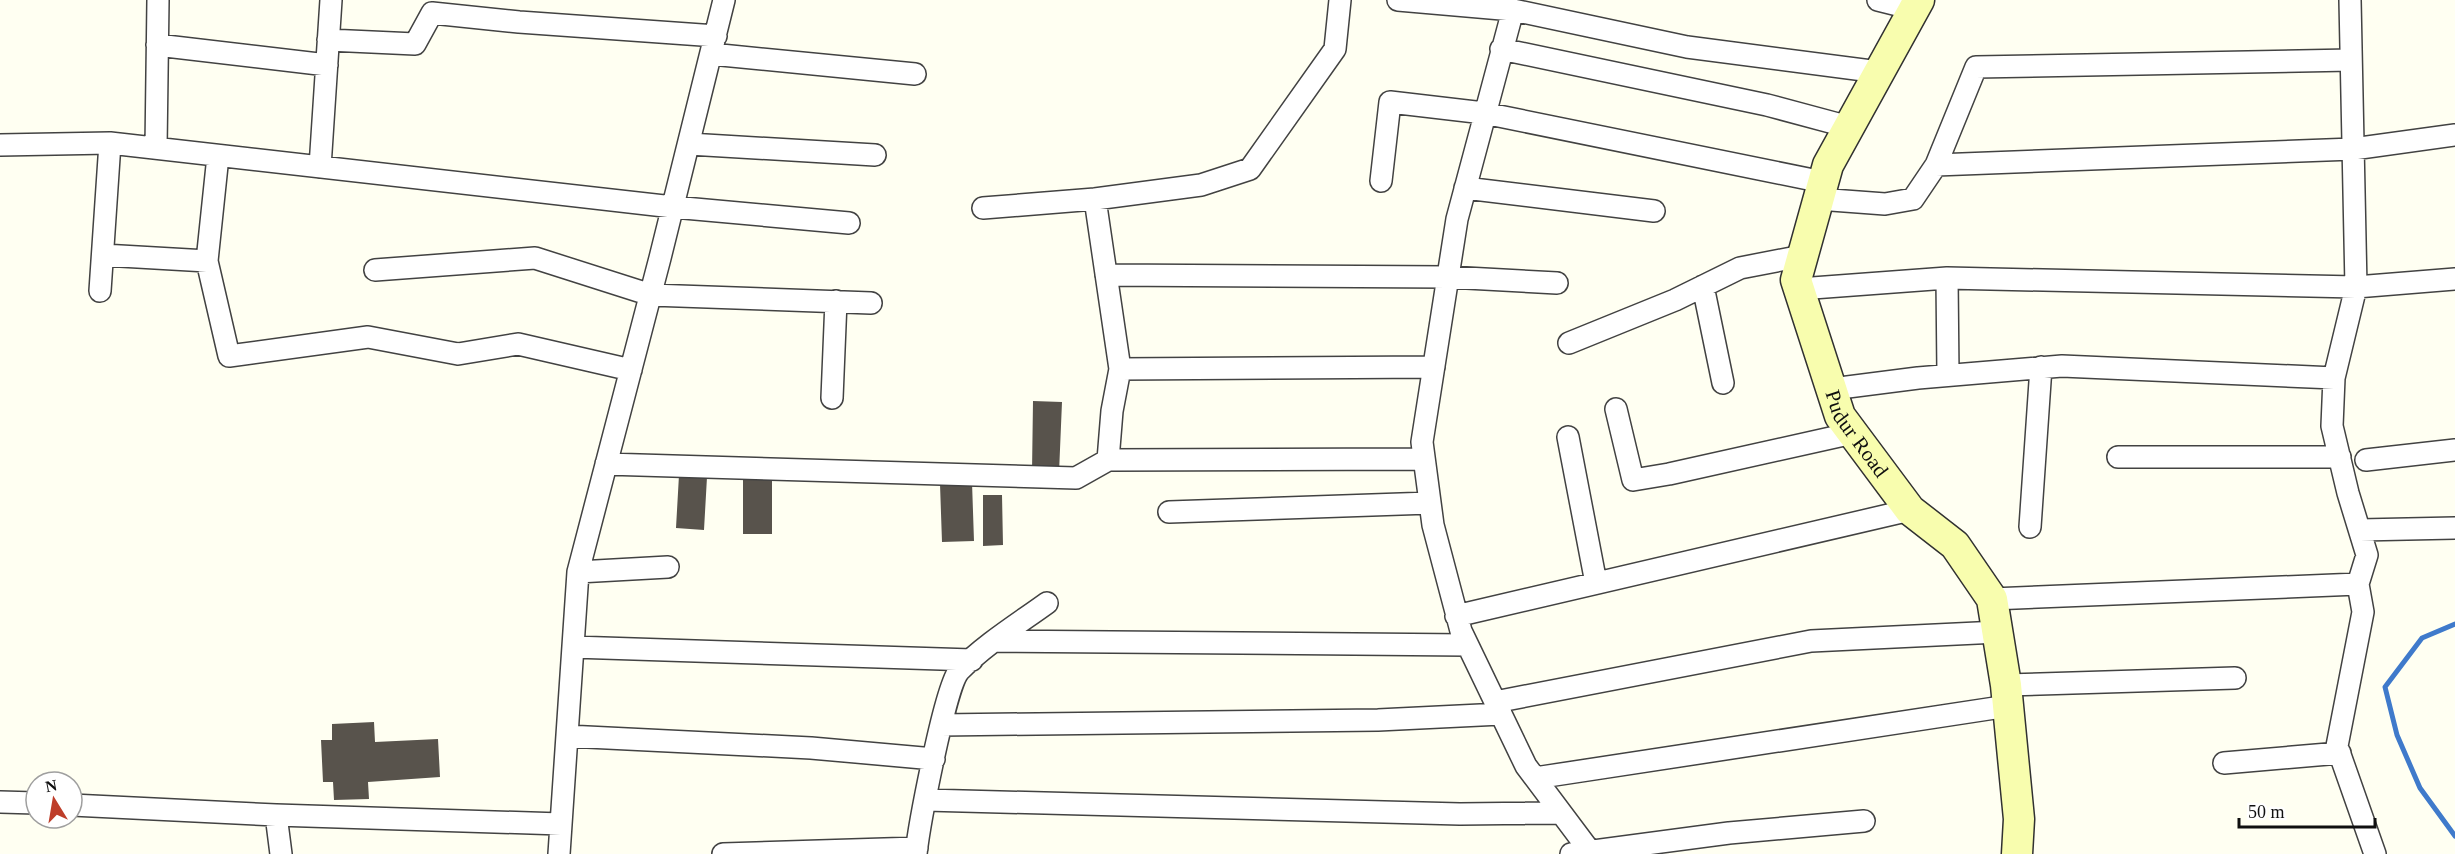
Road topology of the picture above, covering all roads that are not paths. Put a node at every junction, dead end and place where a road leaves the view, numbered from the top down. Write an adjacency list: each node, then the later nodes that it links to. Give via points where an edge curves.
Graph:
1 (158, 0): 12 (street)
2 (331, 0): 11 (street)
3 (724, 0): 13 (street)
4 (1340, 0): 34 (street, via 1335,49 1250,169 1201,185)
5 (1398, 0): 10 (street)
6 (1878, 0): 8 (street)
7 (2350, 0): 15 (street)
8 (1917, 5): 17 (street, Pudur Road)
9 (1551, 8): 10 (street); 17 (street, via 1687,47)
10 (1513, 10): 14 (street)
11 (328, 40): 13 (street, via 415,44 432,13); 16 (street)
12 (157, 45): 16 (street); 25 (street)
13 (713, 45): 18 (street); 23 (street)
14 (1501, 50): 19 (street); 20 (street, via 1767,105)
15 (2351, 60): 26 (street); 29 (street, via 1976,67)
16 (327, 65): 30 (street)
17 (1879, 72): 20 (street, Pudur Road)
18 (915, 74)
19 (1484, 113): 31 (street, via 1390,102); 32 (street); 33 (street)
20 (1849, 127): 33 (street, Pudur Road, via 1828,165)
21 (2455, 135): 26 (street)
22 (110, 143): 24 (street); 25 (street); 39 (street)
23 (689, 144): 27 (street); 35 (street)
24 (0, 145)
25 (156, 148): 28 (street)
26 (2353, 149): 29 (street); 49 (street)
27 (875, 155)
28 (218, 156): 30 (street); 41 (street)
29 (1936, 165): 33 (street, via 1913,199 1885,204)
30 (320, 167): 35 (street)
31 (1381, 181)
32 (1465, 188): 37 (street); 44 (street)
33 (1821, 191): 40 (street, Pudur Road)
34 (1095, 199): 36 (street); 43 (street)
35 (673, 207): 38 (street); 52 (street)
36 (983, 208)
37 (1654, 210)
38 (849, 223)
39 (103, 255): 41 (street); 51 (street)
40 (1802, 256): 48 (street, via 1740,268); 50 (street, Pudur Road, via 1796,280)
41 (207, 261): 59 (street, via 229,356 368,337 458,354 518,344)
42 (375, 270): 52 (street, via 535,258)
43 (1106, 275): 44 (street); 58 (street)
44 (1448, 277): 47 (street); 56 (street)
45 (1947, 278): 49 (street); 50 (street); 60 (street)
46 (2455, 279): 49 (street)
47 (1557, 282)
48 (1703, 286): 55 (street); 62 (street)
49 (2356, 287): 61 (street)
50 (1799, 289): 63 (street, Pudur Road)
51 (100, 291)
52 (651, 295): 53 (street); 59 (street)
53 (836, 302): 54 (street); 64 (street)
54 (871, 303)
55 (1569, 343)
56 (1434, 367): 58 (street); 71 (street, via 1422,441)
57 (2041, 368): 60 (street); 61 (street); 78 (street)
58 (1120, 369): 72 (street)
59 (631, 370): 74 (street)
60 (1948, 375): 63 (street)
61 (2334, 378): 70 (street, via 2332,426)
62 (1723, 383)
63 (1832, 389): 66 (street, Pudur Road, via 1840,416)
64 (832, 398)
65 (1616, 409): 66 (street, via 1633,480)
66 (1853, 433): 76 (street, Pudur Road)
67 (1568, 438): 83 (street)
68 (2455, 450): 73 (street)
69 (2118, 457): 70 (street)
70 (2340, 457): 80 (street)
71 (1424, 459): 72 (street); 75 (street)
72 (1108, 460): 74 (street, via 1076,478)
73 (2366, 460)
74 (606, 464): 82 (street)
75 (1430, 503): 77 (street); 87 (street)
76 (1910, 510): 83 (street); 85 (street, Pudur Road, via 1955,545)
77 (1169, 512)
78 (2030, 527)
79 (2455, 528): 80 (street)
80 (2360, 530): 84 (street, via 2367,555)
81 (668, 567): 82 (street)
82 (578, 572): 91 (street)
83 (1596, 583): 87 (street)
84 (2358, 584): 85 (street); 98 (street, via 2363,612 2337,746)
85 (1992, 599): 88 (street, Pudur Road)
86 (1047, 603): 89 (street)
87 (1456, 615): 90 (street)
88 (1998, 632): 94 (street, Pudur Road); 95 (street, via 1811,641)
89 (995, 641): 90 (street); 92 (street)
90 (1467, 645): 95 (street)
91 (573, 647): 92 (street); 97 (street)
92 (972, 660): 96 (street, via 957,672)
93 (2235, 678): 94 (street)
94 (2007, 695): 101 (street); 115 (street, Pudur Road, via 2019,819)
95 (1498, 708): 96 (street, via 1378,720); 101 (street)
96 (941, 725): 99 (street)
97 (567, 736): 99 (street, via 811,748); 109 (street)
98 (2340, 753): 100 (street); 116 (street)
99 (934, 759): 102 (street)
100 (2224, 763)
101 (1535, 778): 106 (street)
102 (926, 800): 106 (street, via 1461,814); 110 (street)
103 (0, 802): 104 (street)
104 (24, 803)
105 (84, 806): 107 (street)
106 (1560, 813): 111 (street)
107 (276, 815): 109 (street); 112 (street)
108 (1864, 821): 111 (street, via 1729,833)
109 (561, 824): 113 (street)
110 (916, 851): 114 (street)
111 (1584, 853)
112 (281, 854)
113 (559, 854)
114 (723, 854)
115 (2017, 854)
116 (2375, 854)

